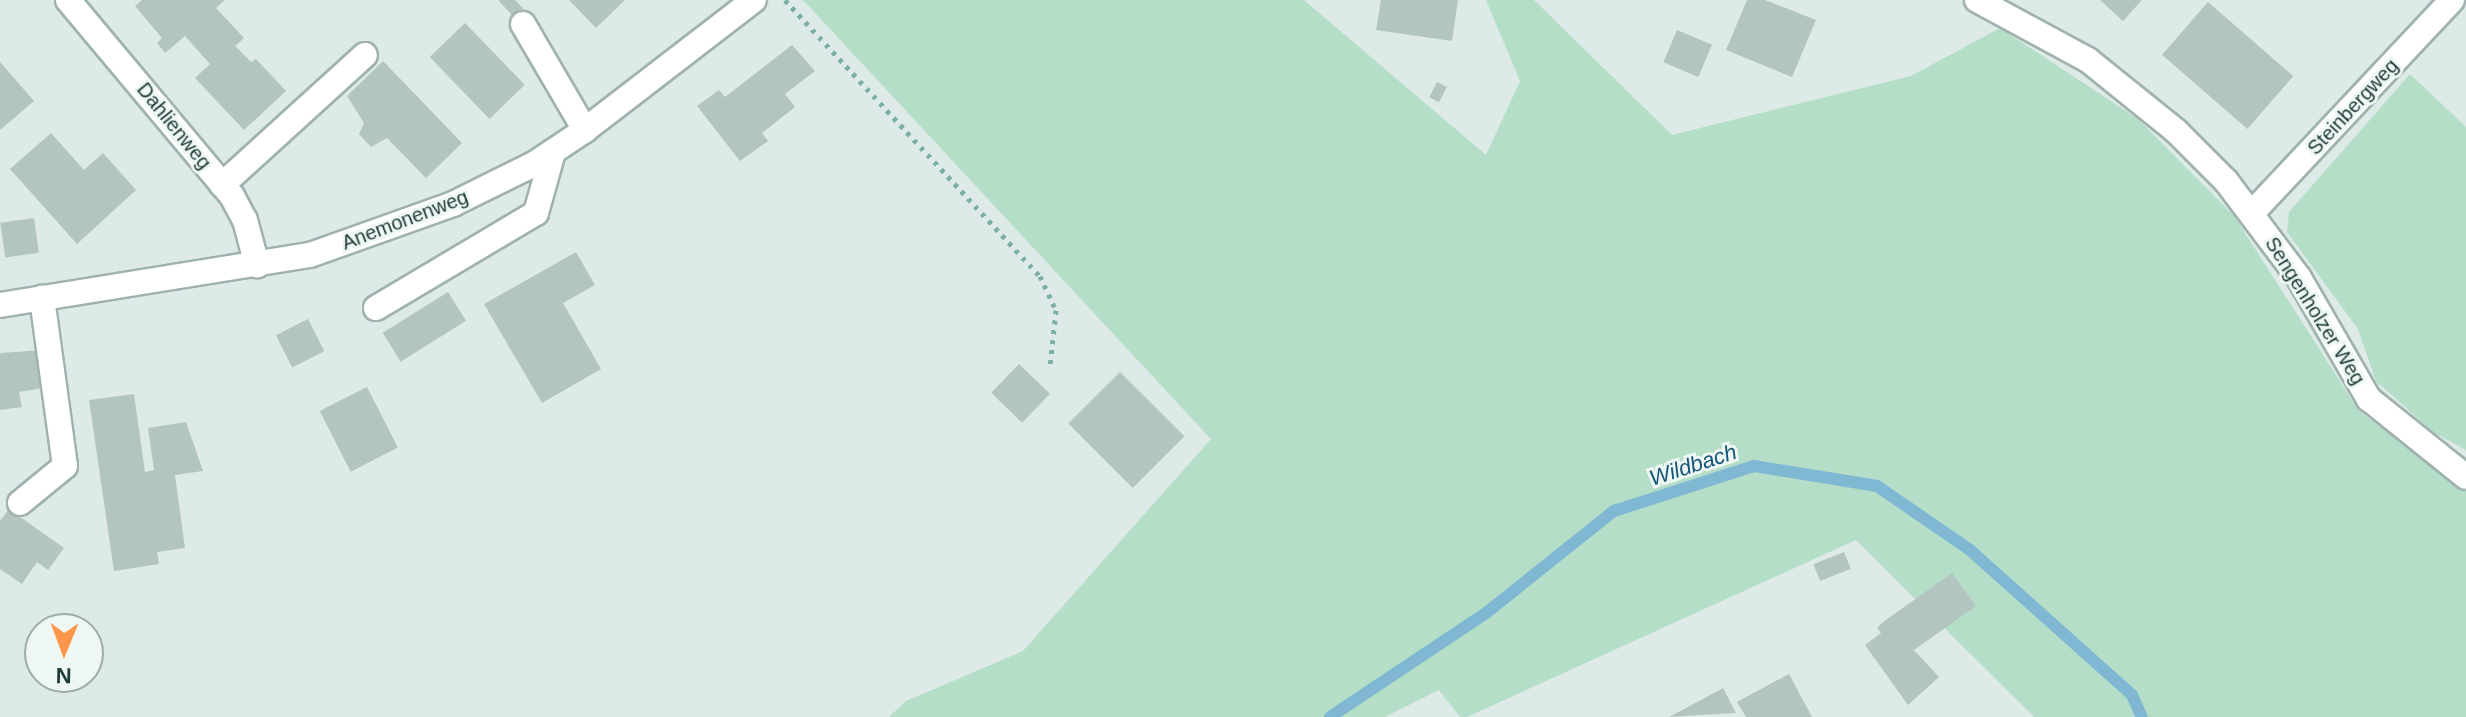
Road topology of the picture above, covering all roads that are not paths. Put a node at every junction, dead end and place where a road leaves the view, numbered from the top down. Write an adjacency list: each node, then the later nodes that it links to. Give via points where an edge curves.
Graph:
1 (68, 0): 9 (street, Dahlienweg)
2 (754, 0): 7 (street, Anemonenweg)
3 (1977, 0): 10 (street, Sengenholzer Weg, via 2040,31 2133,94 2196,151)
4 (2452, 0): 10 (street, Steinbergweg)
5 (523, 24): 7 (street)
6 (365, 55): 9 (street)
7 (585, 130): 8 (street, Anemonenweg)
8 (553, 152): 11 (street, Anemonenweg, via 453,204 372,235); 14 (street, via 536,213)
9 (222, 185): 11 (street, Dahlienweg, via 245,220)
10 (2252, 213): 15 (street, Sengenholzer Weg, via 2299,278 2369,399)
11 (257, 265): 12 (street, Anemonenweg)
12 (42, 298): 13 (street, Anemonenweg); 16 (street, via 65,466)
13 (0, 305)
14 (376, 308)
15 (2466, 477)
16 (20, 503)

